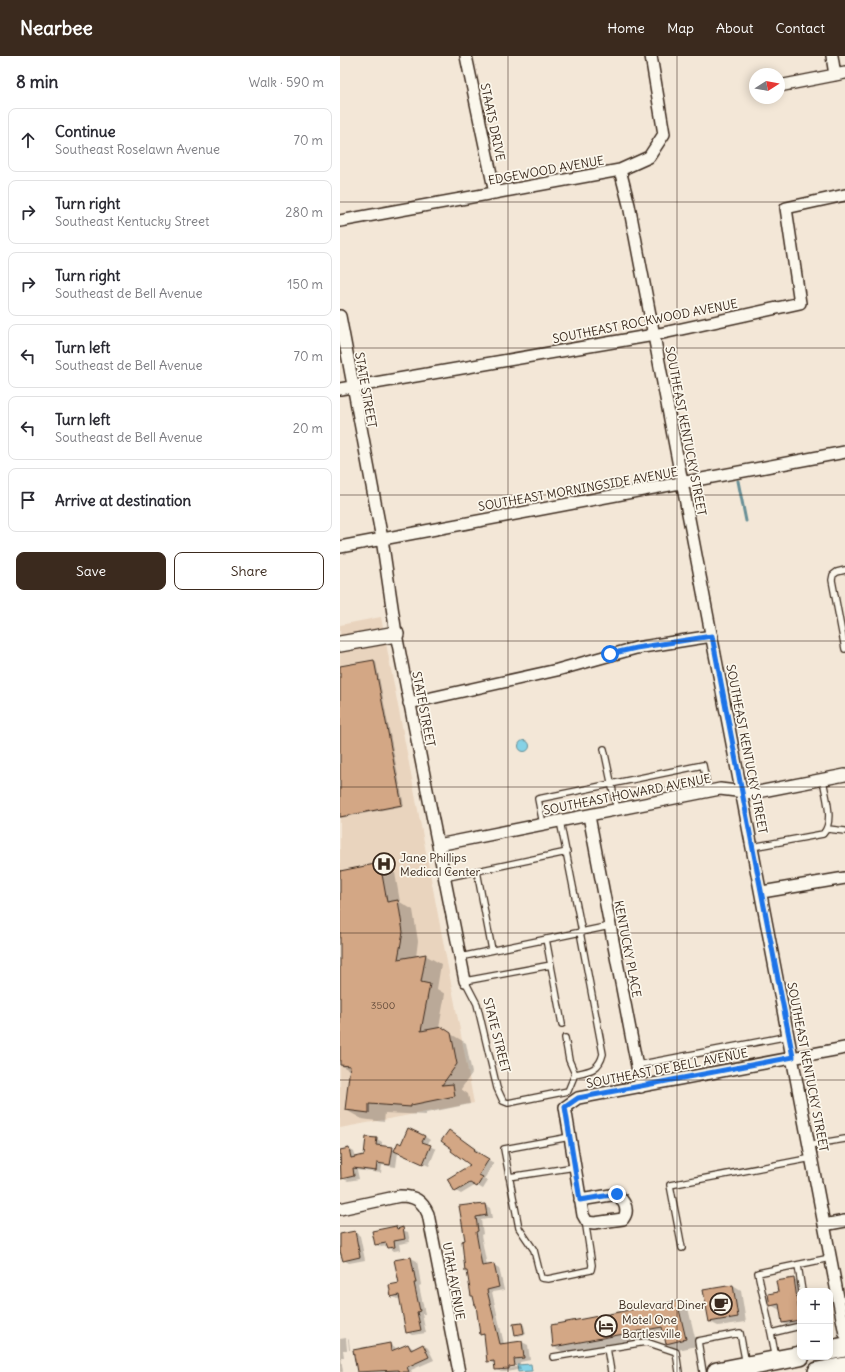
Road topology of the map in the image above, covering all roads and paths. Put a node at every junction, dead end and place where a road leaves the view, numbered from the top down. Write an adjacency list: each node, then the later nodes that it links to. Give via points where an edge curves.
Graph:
1 (466, 56): 7 (street, STAATS DRIVE)
2 (651, 56): 6 (street, EDGEWOOD AVENUE, via 664,134 649,157)
3 (832, 56): 4 (street)
4 (840, 74): 5 (street)
5 (785, 85)
6 (620, 170): 7 (street, EDGEWOOD AVENUE); 11 (street, SOUTHEAST KENTUCKY STREET)
7 (495, 193): 9 (street, EDGEWOOD AVENUE)
8 (845, 195): 11 (street, SOUTHEAST ROCKWOOD AVENUE, via 786,208 800,303)
9 (340, 221)
10 (340, 316): 12 (street, STATE STREET)
11 (654, 335): 12 (street, SOUTHEAST ROCKWOOD AVENUE); 15 (street, SOUTHEAST KENTUCKY STREET)
12 (352, 386): 13 (street, SOUTHEAST ROCKWOOD AVENUE); 16 (street, STATE STREET)
13 (340, 389)
14 (845, 452): 15 (street, SOUTHEAST MORNINGSIDE AVENUE)
15 (683, 483): 16 (street, SOUTHEAST MORNINGSIDE AVENUE); 20 (street, SOUTHEAST KENTUCKY STREET)
16 (382, 539): 17 (street, SOUTHEAST MORNINGSIDE AVENUE); 19 (street, STATE STREET)
17 (340, 547)
18 (845, 570): 22 (lane, via 833,575 832,580)
19 (396, 634): 21 (street); 23 (street, STATE STREET)
20 (712, 636): 23 (street, via 636,648 557,670); 29 (street, SOUTHEAST KENTUCKY STREET)
21 (340, 644)
22 (845, 649)
23 (409, 703): 36 (street, STATE STREET)
24 (604, 749): 27 (lane)
25 (845, 775): 26 (street, SOUTHEAST HOWARD AVENUE)
26 (823, 779): 29 (street, SOUTHEAST HOWARD AVENUE, via 753,793); 34 (lane)
27 (612, 784): 28 (lane, via 703,765); 30 (lane); 33 (lane, via 538,799)
28 (708, 791): 29 (street, SOUTHEAST HOWARD AVENUE, via 720,789); 30 (street, SOUTHEAST HOWARD AVENUE)
29 (741, 792): 37 (street, SOUTHEAST KENTUCKY STREET)
30 (617, 810): 31 (street, SOUTHEAST HOWARD AVENUE)
31 (589, 816): 32 (street, SOUTHEAST HOWARD AVENUE); 43 (street, KENTUCKY PLACE)
32 (560, 821): 33 (street, SOUTHEAST HOWARD AVENUE); 38 (lane)
33 (543, 825): 36 (street, SOUTHEAST HOWARD AVENUE)
34 (828, 829): 35 (lane); 37 (lane, via 823,834)
35 (845, 831)
36 (438, 845): 40 (street, STATE STREET)
37 (752, 847): 42 (street, SOUTHEAST KENTUCKY STREET)
38 (566, 852): 39 (lane); 44 (lane)
39 (477, 871): 40 (lane); 46 (lane)
40 (444, 878): 47 (street, STATE STREET)
41 (845, 878): 42 (street)
42 (762, 892): 51 (street, SOUTHEAST KENTUCKY STREET)
43 (610, 926): 44 (lane); 55 (street, KENTUCKY PLACE)
44 (581, 932): 45 (lane); 56 (lane, via 603,1054 596,1069)
45 (546, 939): 46 (lane); 48 (lane)
46 (492, 950): 47 (lane)
47 (460, 957): 49 (street, STATE STREET)
48 (551, 965): 49 (lane); 50 (lane)
49 (466, 982): 56 (lane, STATE STREET, via 477,1004 495,1080 503,1101 517,1102 568,1091)
50 (562, 1024)
51 (789, 1036): 54 (street, SOUTHEAST KENTUCKY STREET); 55 (lane)
52 (565, 1038): 56 (lane, via 569,1060)
53 (845, 1048): 54 (street, SOUTHEAST DE BELL AVENUE)
54 (793, 1057): 57 (street, SOUTHEAST DE BELL AVENUE); 60 (street, SOUTHEAST KENTUCKY STREET)
55 (637, 1065): 57 (street, KENTUCKY PLACE)
56 (575, 1074)
57 (641, 1087): 58 (street, SOUTHEAST DE BELL AVENUE, via 578,1098 570,1102 565,1107)
58 (570, 1138): 62 (street, SOUTHEAST DE BELL AVENUE); 63 (lane, via 504,1149)
59 (845, 1138): 60 (lane)
60 (809, 1146): 61 (street, SOUTHEAST KENTUCKY STREET)
61 (812, 1158): 68 (street, SOUTHEAST KENTUCKY STREET); 69 (lane, via 670,1184)
62 (575, 1167): 63 (lane); 64 (street, SOUTHEAST DE BELL AVENUE)
63 (509, 1178): 66 (lane, via 519,1228 534,1250 540,1278 591,1270)
64 (580, 1200): 66 (street, SOUTHEAST DE BELL AVENUE); 66 (street, via 617,1194 626,1206 626,1215 623,1219 594,1223 587,1222)
65 (340, 1209): 84 (street, UTAH AVENUE, via 400,1196 417,1198 424,1204)
66 (584, 1218)
67 (845, 1221): 68 (street)
68 (824, 1225): 70 (street, SOUTHEAST KENTUCKY STREET)
69 (682, 1248)
70 (830, 1258): 71 (lane); 74 (street, SOUTHEAST KENTUCKY STREET)
71 (798, 1265): 72 (lane); 75 (lane, via 758,1273)
72 (802, 1288)
73 (797, 1327): 75 (lane)
74 (844, 1328)
75 (771, 1333): 81 (lane)
76 (845, 1347): 78 (highway)
77 (607, 1348): 79 (lane); 85 (lane); 86 (lane, via 646,1342 676,1352)
78 (833, 1349)
79 (553, 1357)
80 (797, 1357): 81 (highway)
81 (777, 1360): 82 (highway)
82 (746, 1366): 87 (lane, via 740,1333 698,1341); 88 (highway)
83 (845, 1367): 89 (highway)
84 (459, 1372)
85 (611, 1372)
86 (679, 1372)
87 (703, 1372)
88 (717, 1372)
89 (818, 1372)

